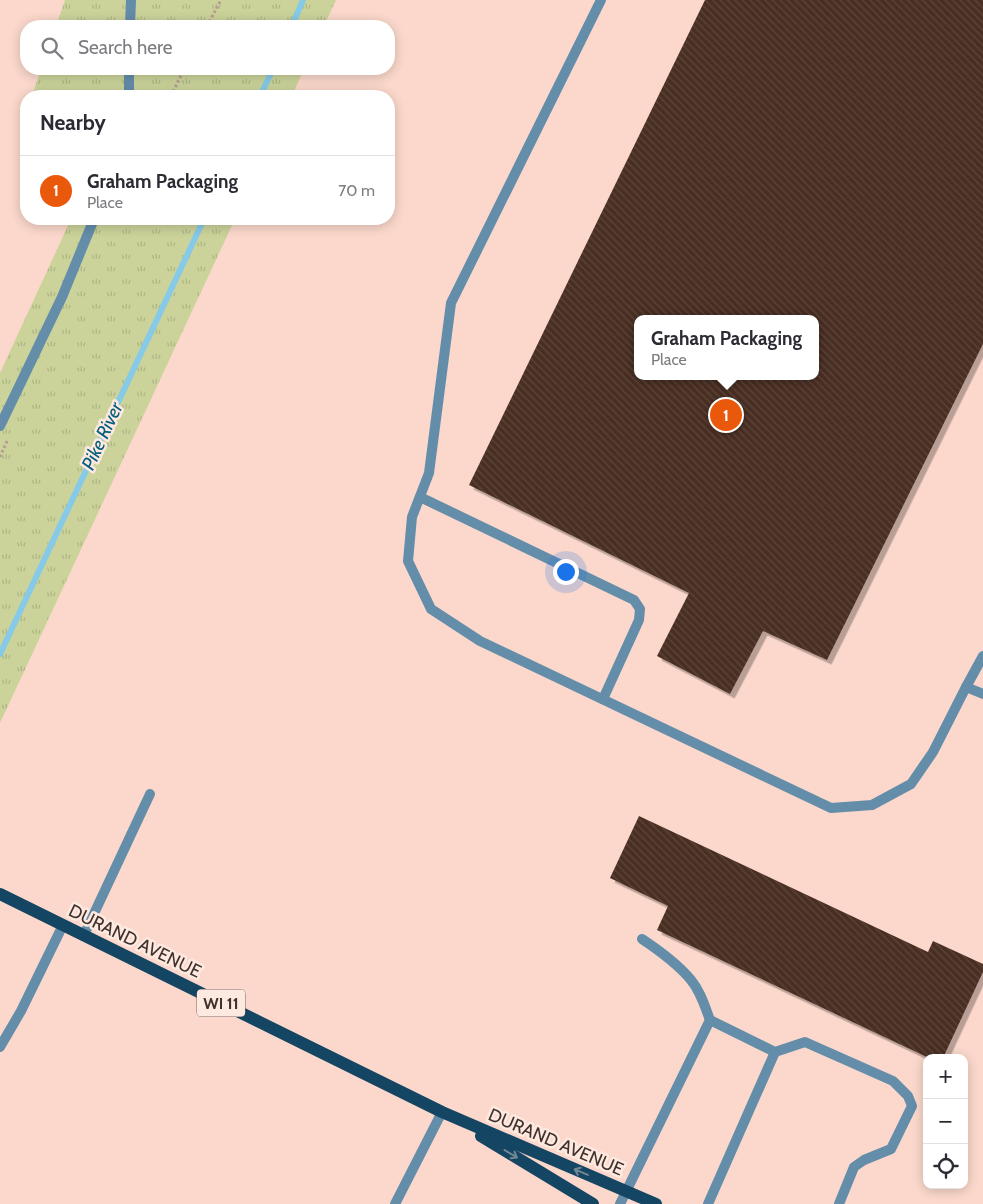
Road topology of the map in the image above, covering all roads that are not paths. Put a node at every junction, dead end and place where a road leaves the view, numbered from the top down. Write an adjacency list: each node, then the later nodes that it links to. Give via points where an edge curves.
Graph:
1 (131, 0): 3 (lane)
2 (601, 0): 8 (lane, via 451,303 429,472)
3 (130, 20)
4 (129, 75): 5 (lane)
5 (129, 90)
6 (92, 225): 7 (lane, via 62,297)
7 (0, 426)
8 (420, 497): 12 (lane, via 412,517 408,561 431,609 480,640); 12 (lane, via 634,600 640,609 639,620)
9 (983, 656): 10 (lane)
10 (966, 686): 11 (lane); 12 (lane, via 933,752 911,784 872,805 831,808)
11 (983, 694)
12 (603, 699)
13 (150, 794): 16 (lane)
14 (0, 894): 15 (main road, DURAND AVENUE / WI 11)
15 (63, 925): 16 (main road, DURAND AVENUE / WI 11); 19 (lane)
16 (84, 935): 21 (main road, DURAND AVENUE / WI 11)
17 (642, 939): 18 (lane, via 665,955 692,981)
18 (710, 1020): 20 (lane); 22 (lane)
19 (0, 1047)
20 (775, 1052): 27 (lane); 28 (lane, via 805,1042 893,1081 908,1096 912,1106 891,1149 854,1167)
21 (442, 1112): 22 (main road, DURAND AVENUE / WI 11, one-way to 21); 23 (lane); 24 (main road, DURAND AVENUE / WI 11, one-way to 24)
22 (626, 1191): 25 (lane); 26 (main road, DURAND AVENUE / WI 11)
23 (395, 1204)
24 (592, 1204)
25 (620, 1204)
26 (656, 1204)
27 (708, 1204)
28 (839, 1204)

